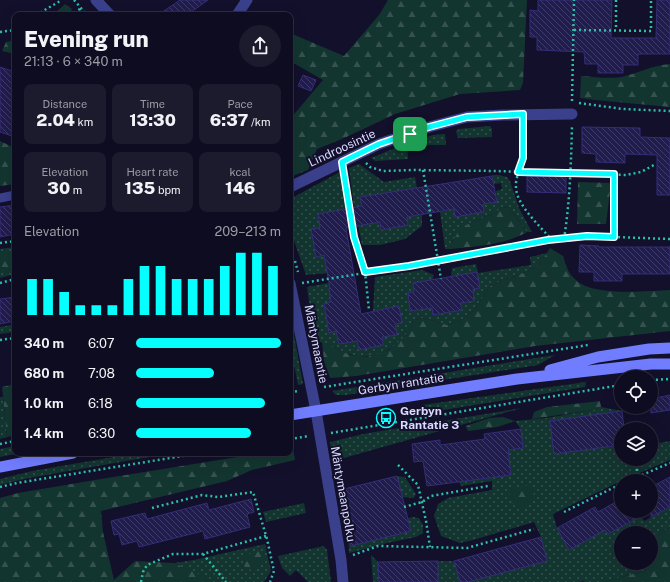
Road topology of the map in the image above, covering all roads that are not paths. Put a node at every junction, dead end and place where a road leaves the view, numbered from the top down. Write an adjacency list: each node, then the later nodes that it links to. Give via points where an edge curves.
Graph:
1 (96, 0): 3 (street)
2 (247, 0): 4 (street)
3 (107, 12)
4 (239, 12)
5 (572, 114): 6 (street, Lindroosintie, via 467,117 379,144)
6 (293, 186)
7 (12, 196): 8 (lane)
8 (0, 198)
9 (293, 298): 13 (street, Mäntymaantie)
10 (670, 348): 12 (main road, Gerbyn rantatie, via 598,357)
11 (670, 364): 12 (main road, Gerbyn rantatie)
12 (517, 379): 13 (main road, Gerbyn rantatie)
13 (316, 411): 14 (main road, Gerbyn rantatie); 17 (street, Mäntymaanpolku)
14 (293, 415)
15 (57, 456): 16 (main road)
16 (0, 467)
17 (343, 582)

